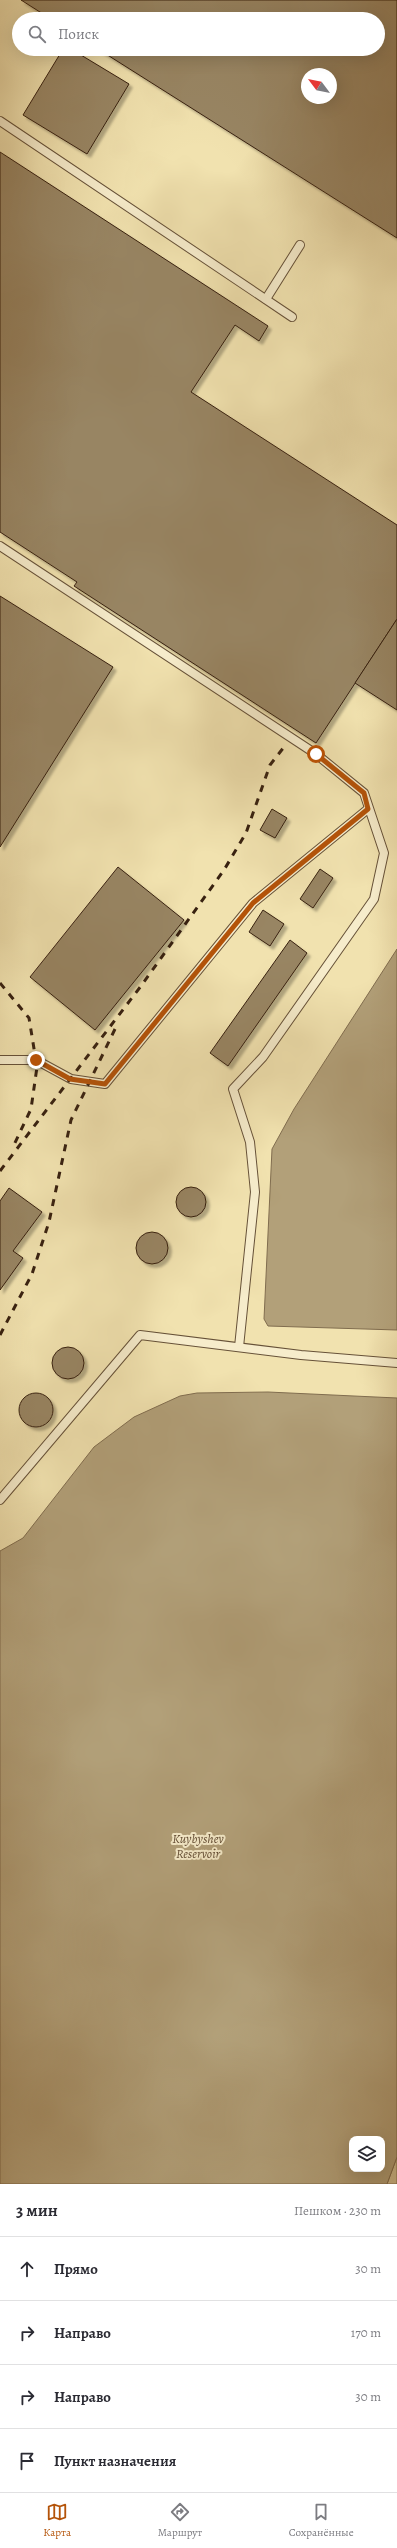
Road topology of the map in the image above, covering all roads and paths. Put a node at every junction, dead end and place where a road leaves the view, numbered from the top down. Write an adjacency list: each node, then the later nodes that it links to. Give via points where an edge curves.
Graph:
1 (0, 121): 3 (lane)
2 (300, 245): 3 (lane)
3 (266, 299): 4 (lane)
4 (292, 317)
5 (0, 546): 6 (lane, via 316,754 364,793)
6 (368, 809): 7 (lane, via 253,903 105,1084 70,1079 36,1060); 8 (lane, via 384,853 374,899 263,1057 233,1089 250,1142 255,1192)
7 (0, 1060)
8 (239, 1347): 9 (lane); 10 (lane, via 140,1335)
9 (397, 1362)
10 (0, 1500)

